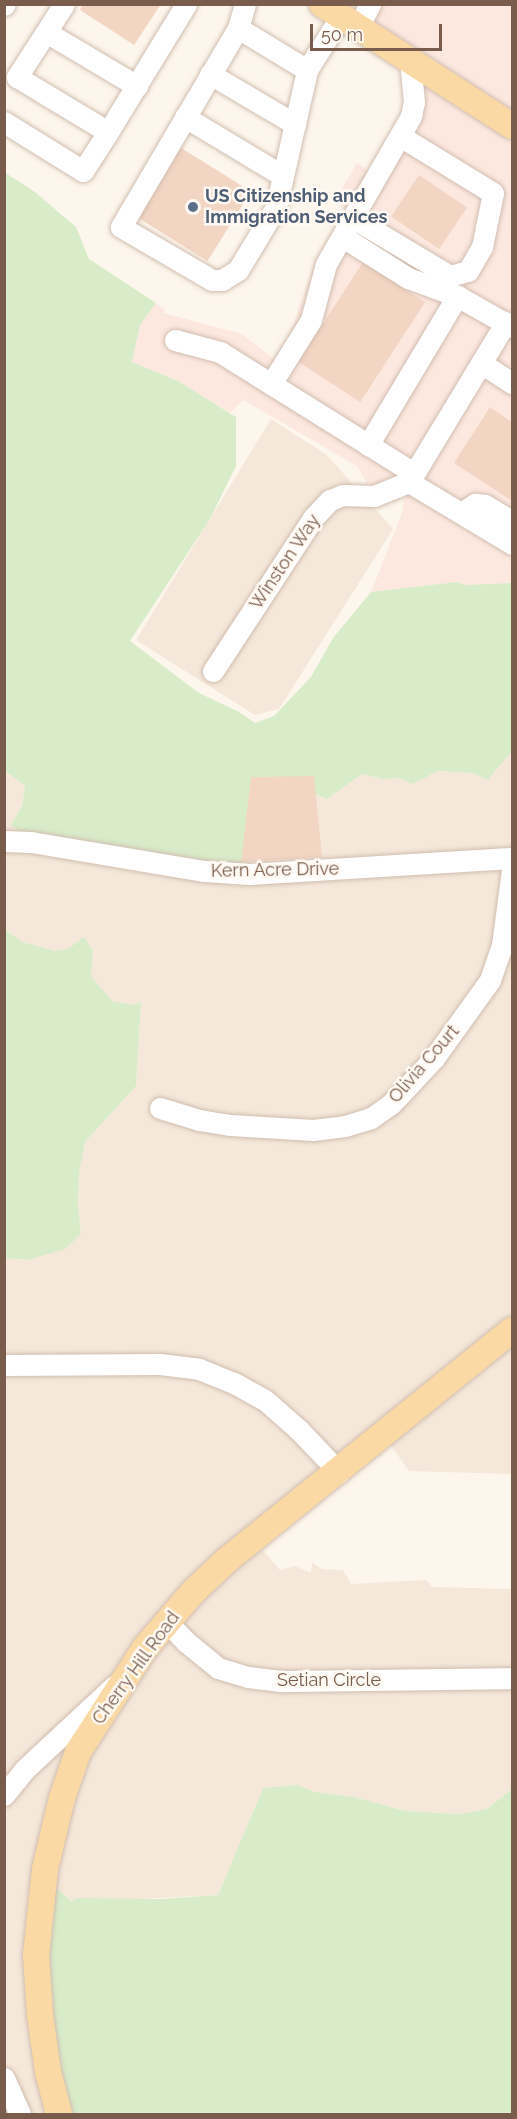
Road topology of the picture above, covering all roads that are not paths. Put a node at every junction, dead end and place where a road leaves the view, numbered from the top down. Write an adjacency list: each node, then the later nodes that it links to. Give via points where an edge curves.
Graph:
1 (64, 4): 7 (street)
2 (186, 4): 11 (street)
3 (245, 4): 6 (street)
4 (370, 4): 5 (street)
5 (336, 12): 8 (main road); 9 (street)
6 (238, 28): 9 (street); 10 (street)
7 (46, 32): 11 (street); 16 (street, via 17,77)
8 (410, 60): 15 (main road); 17 (street, via 414,102)
9 (307, 70): 14 (street)
10 (210, 74): 12 (street); 14 (street)
11 (136, 86): 16 (street)
12 (185, 117): 18 (street); 18 (street, via 120,227 203,277 222,280 238,270 276,207)
13 (4, 122): 16 (street, via 83,171)
14 (295, 124): 18 (street)
15 (513, 126)
16 (108, 132)
17 (400, 136): 19 (street); 19 (street, via 493,193 482,247 468,271 450,276)
18 (283, 176)
19 (353, 218): 20 (street)
20 (343, 237): 21 (street, via 408,278); 26 (street, via 326,264 311,320)
21 (457, 296): 22 (street); 27 (street)
22 (507, 319): 24 (street)
23 (175, 340): 26 (street, via 220,352)
24 (481, 363): 25 (street); 28 (street)
25 (513, 383)
26 (272, 384): 27 (street)
27 (368, 445): 28 (street)
28 (411, 477): 29 (street); 32 (street, Winston Way, via 374,496 343,495 330,500 313,518)
29 (461, 513): 30 (street, via 475,504 485,505); 31 (street)
30 (513, 521)
31 (513, 544)
32 (213, 671)
33 (4, 841): 34 (street, Kern Acre Drive, via 249,874)
34 (513, 858)
35 (513, 870): 36 (street, Olivia Court, via 502,945 490,980 434,1058 371,1118 313,1130 231,1125)
36 (160, 1108)
37 (513, 1330): 39 (main road, Cherry Hill Road)
38 (4, 1365): 39 (street, via 160,1364 199,1369 265,1401)
39 (339, 1472): 40 (main road, Cherry Hill Road, via 227,1560)
40 (166, 1621): 41 (main road, Cherry Hill Road); 42 (street, Setian Circle, via 218,1668 248,1677 281,1681)
41 (126, 1676): 43 (street); 46 (main road, Cherry Hill Road, via 78,1752 62,1798 40,1895 36,1955 40,2014)
42 (513, 1678)
43 (8, 1782)
44 (4, 2078): 45 (street)
45 (20, 2115)
46 (59, 2115)

